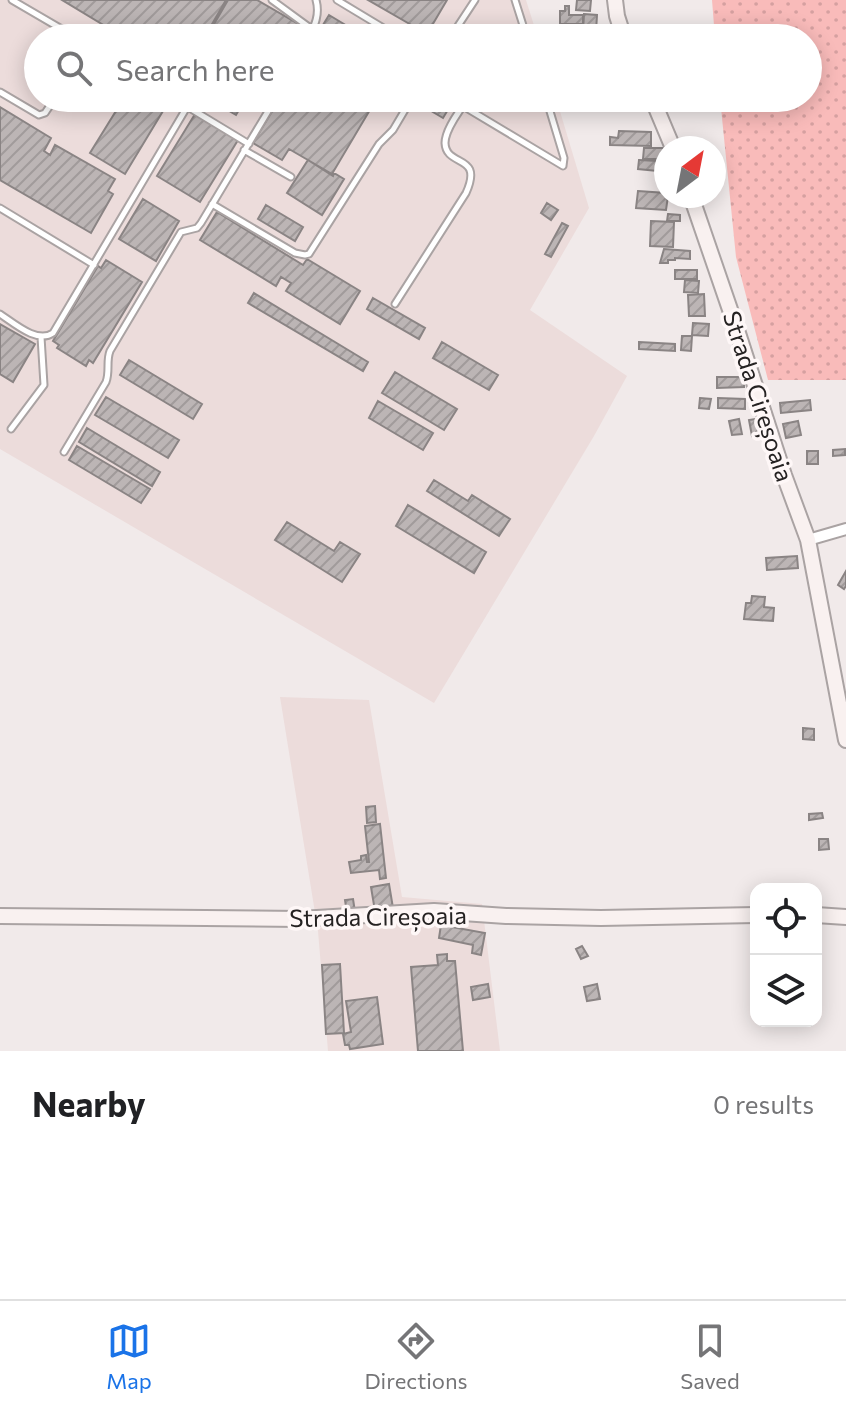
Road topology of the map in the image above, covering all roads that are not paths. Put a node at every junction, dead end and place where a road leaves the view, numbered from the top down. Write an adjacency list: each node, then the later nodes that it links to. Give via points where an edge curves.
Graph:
1 (12, 0): 8 (lane)
2 (272, 0): 9 (lane)
3 (316, 0): 10 (lane)
4 (337, 0): 11 (lane)
5 (475, 0): 12 (lane)
6 (515, 0): 13 (lane)
7 (615, 0): 14 (street)
8 (53, 24)
9 (305, 24)
10 (314, 24)
11 (377, 24)
12 (461, 24)
13 (523, 24)
14 (620, 24)
15 (0, 92): 16 (lane)
16 (24, 106)
17 (184, 112): 32 (lane)
18 (195, 112): 26 (lane)
19 (268, 112): 26 (lane)
20 (404, 112): 29 (lane, via 309,254 295,253)
21 (460, 112): 33 (lane, via 445,144 470,168 471,182)
22 (473, 112): 23 (lane, via 563,166)
23 (550, 112)
24 (658, 112): 25 (street)
25 (668, 136)
26 (249, 144): 27 (lane)
27 (244, 150): 28 (lane); 29 (lane)
28 (291, 177)
29 (212, 204): 37 (lane, via 197,228 181,232 165,258 110,351 106,382)
30 (0, 208): 32 (lane)
31 (695, 208): 39 (street, Strada Cireșoaia)
32 (94, 265): 35 (lane, via 53,333)
33 (395, 304)
34 (0, 314): 35 (lane)
35 (41, 337): 36 (lane, via 44,385)
36 (11, 429)
37 (64, 452)
38 (846, 529): 39 (street)
39 (808, 540): 40 (street, Strada Cireșoaia)
40 (846, 740)
41 (750, 915): 43 (street, Strada Cireșoaia, via 601,918 434,911 300,919)
42 (822, 915): 44 (street)
43 (0, 916)
44 (846, 917)

